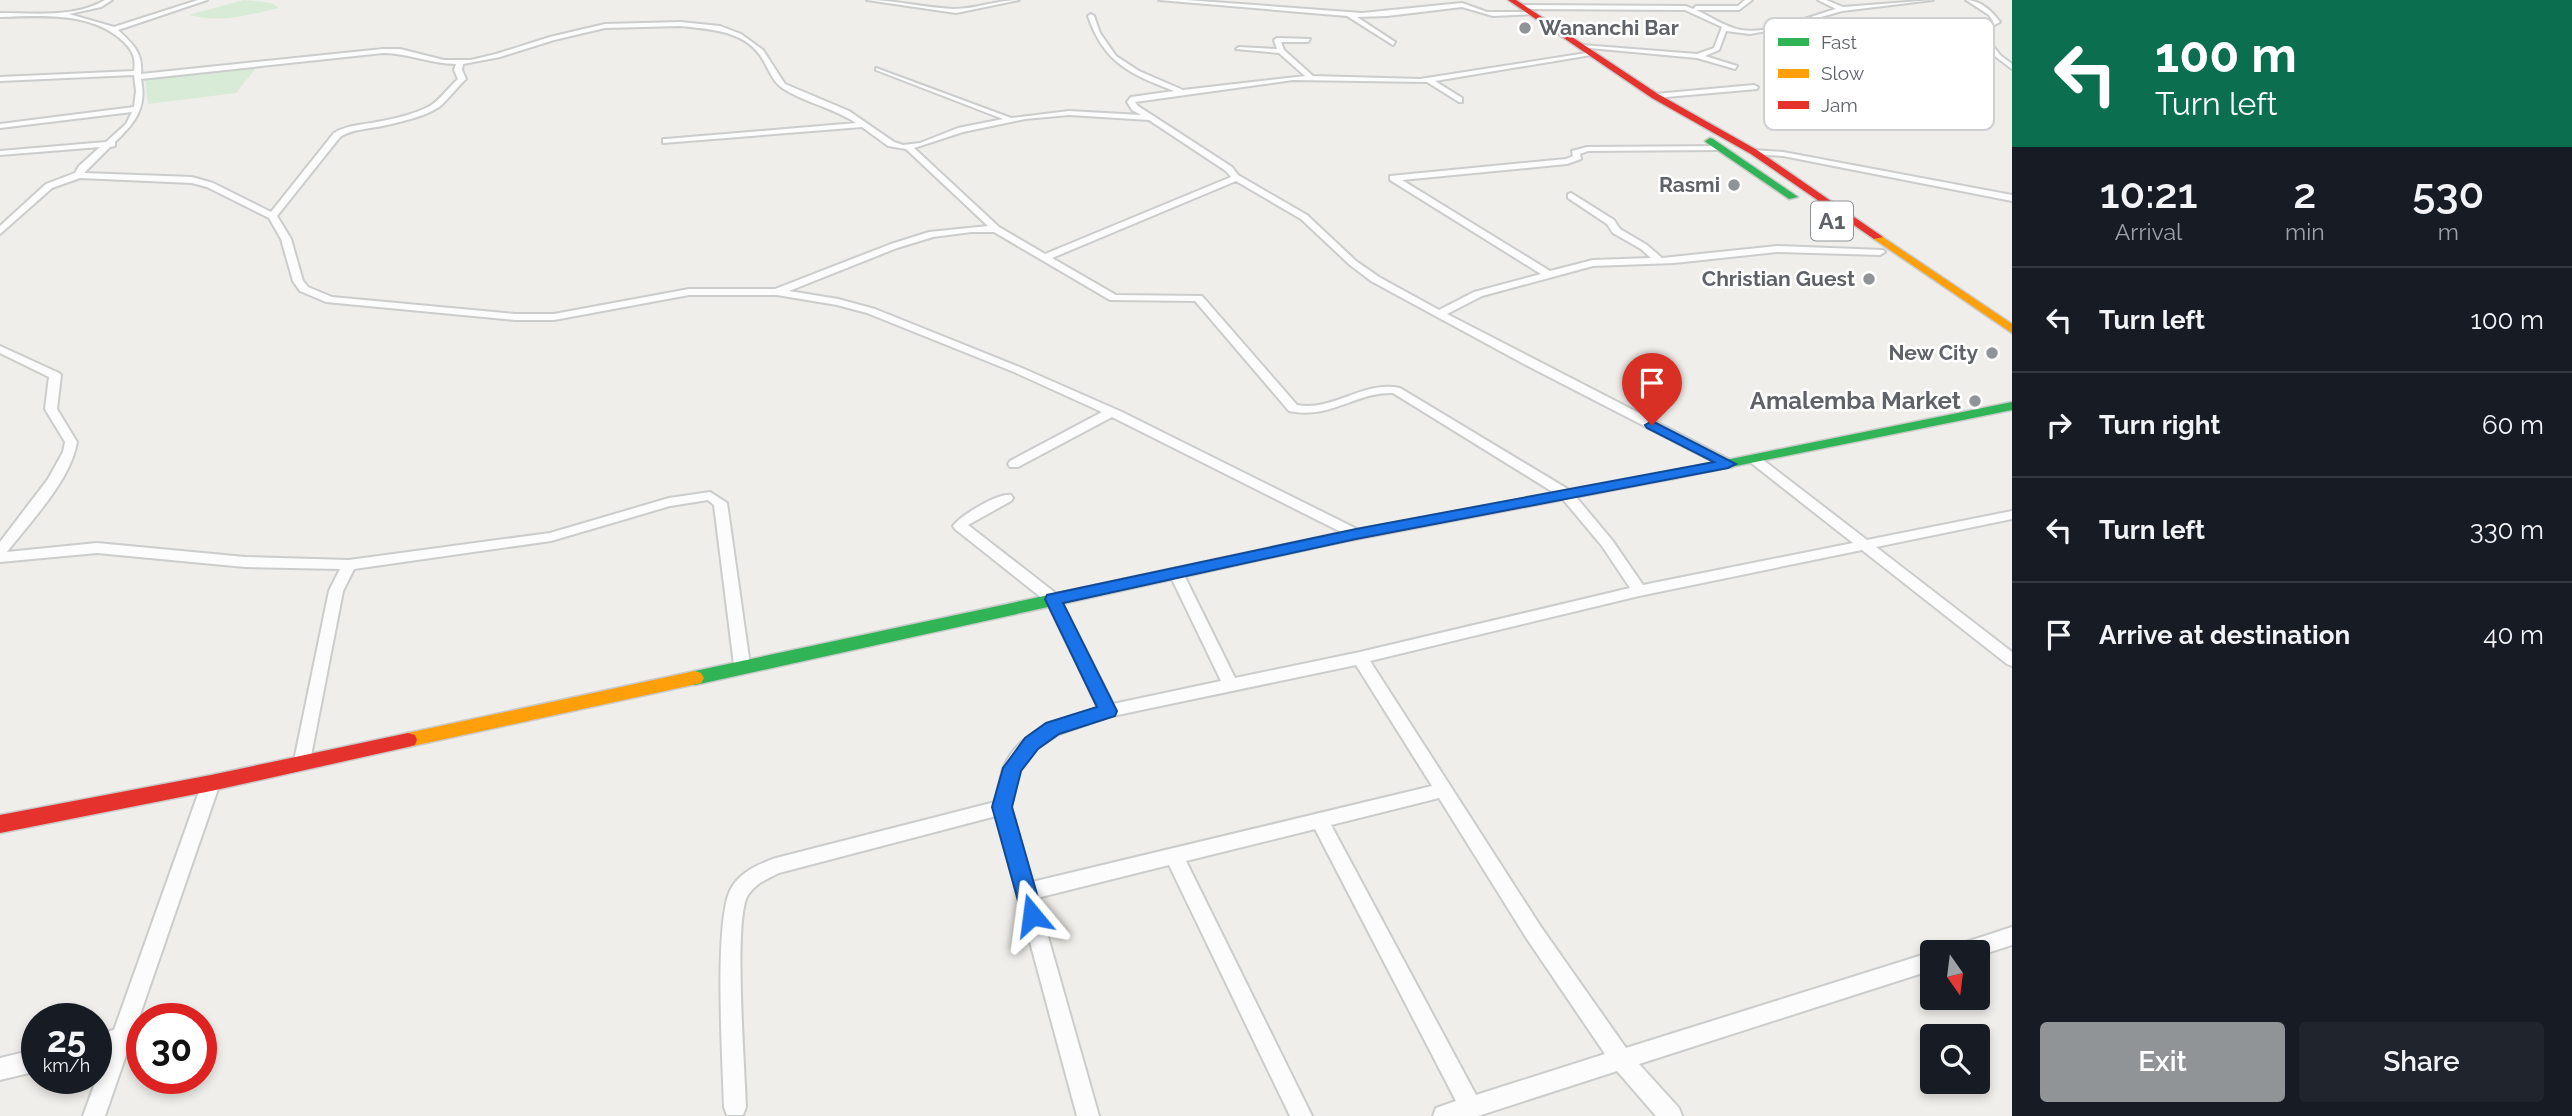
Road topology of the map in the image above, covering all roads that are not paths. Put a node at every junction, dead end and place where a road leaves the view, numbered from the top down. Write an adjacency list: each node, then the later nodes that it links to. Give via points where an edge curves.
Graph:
1 (109, 0): 18 (street)
2 (204, 0): 24 (street)
3 (870, 0): 4 (street, via 956,11)
4 (1016, 0)
5 (1162, 0): 13 (street)
6 (1215, 0): 13 (street)
7 (1263, 0): 17 (street)
8 (1682, 0): 15 (street)
9 (1749, 0): 15 (street, via 1739,8)
10 (1821, 0): 16 (street)
11 (1930, 0): 16 (street)
12 (1969, 0): 23 (street)
13 (1228, 5): 17 (street)
14 (1522, 7): 15 (street); 20 (street, via 1485,14 1462,5 1391,15); 30 (main road, A1)
15 (1686, 8): 25 (street)
16 (1842, 9): 22 (street)
17 (1288, 10): 20 (street)
18 (58, 14): 19 (street); 24 (street)
19 (0, 15)
20 (1349, 15): 28 (street)
21 (1091, 16): 43 (street, via 1101,44 1122,65)
22 (1808, 18)
23 (1994, 18)
24 (114, 29): 38 (street, via 133,47 139,61)
25 (1729, 29): 26 (street, via 1749,34); 33 (street, via 1723,30 1717,49)
26 (1764, 30)
27 (1308, 40): 31 (street, via 1277,40)
28 (1392, 43)
29 (1239, 49): 31 (street)
30 (1586, 50): 33 (street); 41 (street); 44 (main road, A1)
31 (1281, 51): 39 (street)
32 (1994, 51): 36 (street)
33 (1698, 56): 35 (street)
34 (460, 63): 38 (street, via 383,51); 49 (street, via 614,25 711,27 732,31 753,43 787,89 846,113); 63 (street, via 462,79 440,103 414,115 337,135)
35 (1735, 67)
36 (2012, 67)
37 (878, 69): 48 (street)
38 (137, 75): 40 (street); 46 (street)
39 (1311, 78): 41 (street); 43 (street)
40 (0, 79)
41 (1429, 80): 45 (street)
42 (1754, 87): 44 (street)
43 (1181, 91): 47 (street, via 1131,102)
44 (1655, 96): 54 (main road, A1); 55 (main road, A1)
45 (1459, 100)
46 (137, 109): 50 (street); 52 (street)
47 (1149, 118): 48 (street, via 1069,113); 60 (street)
48 (1008, 119): 53 (street)
49 (862, 125): 51 (street); 53 (street, via 891,144)
50 (0, 127)
51 (666, 141)
52 (111, 144): 56 (street); 59 (street)
53 (908, 147): 65 (street)
54 (1717, 148): 58 (main road, A1); 69 (street, via 1587,149 1567,161 1393,178)
55 (1754, 152): 57 (main road, A1); 62 (street)
56 (0, 153)
57 (1772, 163): 58 (main road); 72 (main road, A1)
58 (1742, 164): 66 (main road, A1)
59 (79, 175): 63 (street, via 192,180); 64 (street, via 49,186)
60 (1236, 177): 67 (street); 71 (street, via 1304,217 1375,279)
61 (1572, 195): 68 (street)
62 (2012, 198)
63 (272, 216): 70 (street, via 286,239 298,281 304,289 330,300 528,317 589,312 689,292)
64 (3, 227)
65 (996, 229): 67 (street); 70 (street, via 932,234)
66 (1880, 252): 68 (street, via 1777,249); 73 (main road, A1)
67 (1046, 257): 80 (street, via 1117,299 1200,299 1293,408 1312,410 1396,390)
68 (1660, 261): 69 (street, via 1603,261)
69 (1549, 275): 71 (street, via 1478,294)
70 (777, 292): 76 (street, via 871,311)
71 (1441, 313): 79 (street)
72 (2012, 329)
73 (2012, 342)
74 (0, 349): 85 (street, via 55,375 51,409 71,440 60,472)
75 (2012, 406): 77 (main road)
76 (1111, 412): 78 (street); 83 (street)
77 (1754, 459): 79 (main road); 84 (street)
78 (1014, 464)
79 (1728, 464): 80 (main road)
80 (1566, 494): 83 (main road); 88 (street, via 1607,543)
81 (1006, 499): 89 (street, via 960,526)
82 (2012, 515): 84 (street)
83 (1356, 534): 87 (main road)
84 (1868, 545): 88 (street); 91 (street)
85 (0, 554): 86 (street, via 97,548 245,562)
86 (349, 565): 92 (street, via 551,537 669,502 710,496 720,503); 95 (street, via 335,591)
87 (1176, 573): 89 (main road); 93 (street)
88 (1639, 592): 90 (street)
89 (1053, 599): 92 (main road); 94 (street)
90 (1360, 658): 93 (street); 97 (street)
91 (2012, 660)
92 (742, 666): 95 (main road)
93 (1231, 686): 94 (street)
94 (1108, 711): 98 (street, via 1053,729 1031,743 1012,768)
95 (302, 761): 96 (main road)
96 (211, 783): 100 (main road); 106 (street)
97 (1444, 790): 99 (street); 108 (street)
98 (1002, 807): 102 (street); 111 (street, via 776,866 752,877 738,893 731,932)
99 (1320, 821): 101 (street); 112 (street)
100 (0, 824)
101 (1174, 856): 102 (street); 115 (street)
102 (1025, 892): 114 (street)
103 (2012, 936): 104 (street)
104 (1990, 943)
105 (1920, 965): 108 (street)
106 (120, 1039): 107 (street); 113 (street)
107 (112, 1041)
108 (1622, 1061): 112 (street); 117 (street)
109 (21, 1064): 110 (street)
110 (0, 1069)
111 (734, 1107)
112 (1471, 1108): 116 (street)
113 (94, 1116)
114 (1088, 1116)
115 (1301, 1116)
116 (1444, 1116)
117 (1671, 1116)

